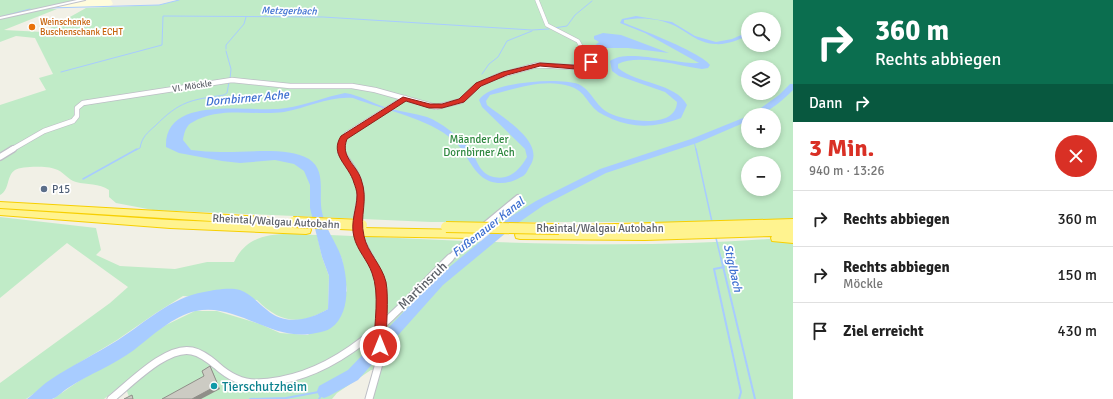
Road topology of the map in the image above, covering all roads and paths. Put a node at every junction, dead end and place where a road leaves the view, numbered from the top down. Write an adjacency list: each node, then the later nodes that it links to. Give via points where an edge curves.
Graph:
1 (83, 0): 3 (main road)
2 (536, 0): 4 (street, via 547,25 578,41 592,66 587,68 536,65 494,78 478,85 461,101 442,106)
3 (0, 18)
4 (403, 100): 5 (street, VI. Möckle, via 352,86 290,86 222,81 83,103 77,108 78,116 73,121 50,128); 20 (street, via 347,134 340,146 343,158 360,187 361,202 357,218 359,237 381,283)
5 (0, 157)
6 (518, 198): 20 (street, Martinsruh, via 491,220)
7 (0, 205): 11 (highway, Rheintal/Walgau Autobahn)
8 (129, 208): 11 (highway)
9 (0, 212): 10 (highway, Rheintal/Walgau Autobahn)
10 (48, 216): 13 (highway, via 52,220); 14 (highway, Rheintal/Walgau Autobahn)
11 (175, 216): 14 (highway, Rheintal/Walgau Autobahn)
12 (793, 223): 16 (highway, Rheintal/Walgau Autobahn)
13 (98, 226)
14 (293, 228): 15 (highway, Rheintal/Walgau Autobahn, bridge); 15 (highway, Rheintal/Walgau Autobahn, via 302,232); 18 (highway)
15 (362, 228): 16 (highway, Rheintal/Walgau Autobahn, via 643,232)
16 (723, 230): 17 (highway, Rheintal/Walgau Autobahn); 19 (highway, via 742,237)
17 (793, 231)
18 (264, 235)
19 (793, 239)
20 (380, 326): 21 (street, Martinsruh, via 369,339 322,369 262,382 239,381 196,351 179,350 163,357); 22 (street, via 380,357)
21 (111, 399)
22 (369, 399)

